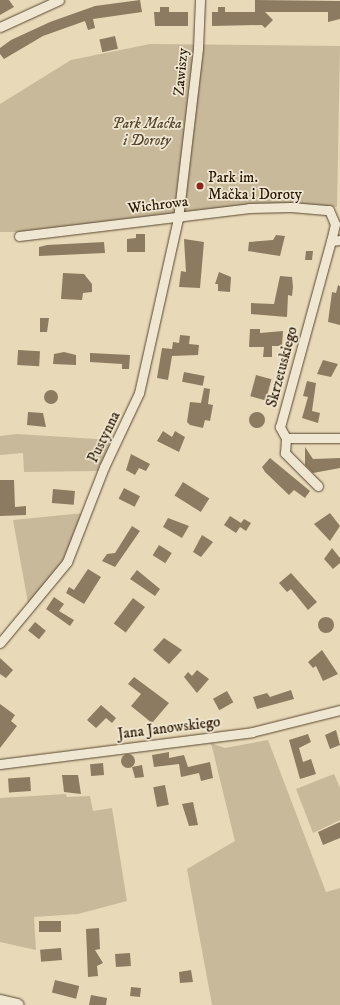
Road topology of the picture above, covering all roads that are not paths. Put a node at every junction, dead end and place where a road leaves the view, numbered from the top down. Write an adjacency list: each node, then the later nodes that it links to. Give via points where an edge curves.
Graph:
1 (59, 0): 3 (street)
2 (200, 0): 4 (street, Zawiszy, via 198,48)
3 (0, 27)
4 (178, 219): 5 (street, Wichrowa); 6 (street, Wichrowa, via 249,208 322,208 334,217); 10 (street, Pustynna, via 139,393 104,467 76,544 68,562)
5 (19, 236)
6 (335, 240): 7 (street, Skrzetuskiego, via 280,425)
7 (286, 438): 8 (street); 9 (street, Skrzetuskiego, via 285,453)
8 (340, 438)
9 (318, 486)
10 (0, 643)
11 (340, 710): 12 (street, Jana Janowskiego, via 252,732)
12 (0, 764)
13 (0, 1001): 14 (street)
14 (18, 1005)

